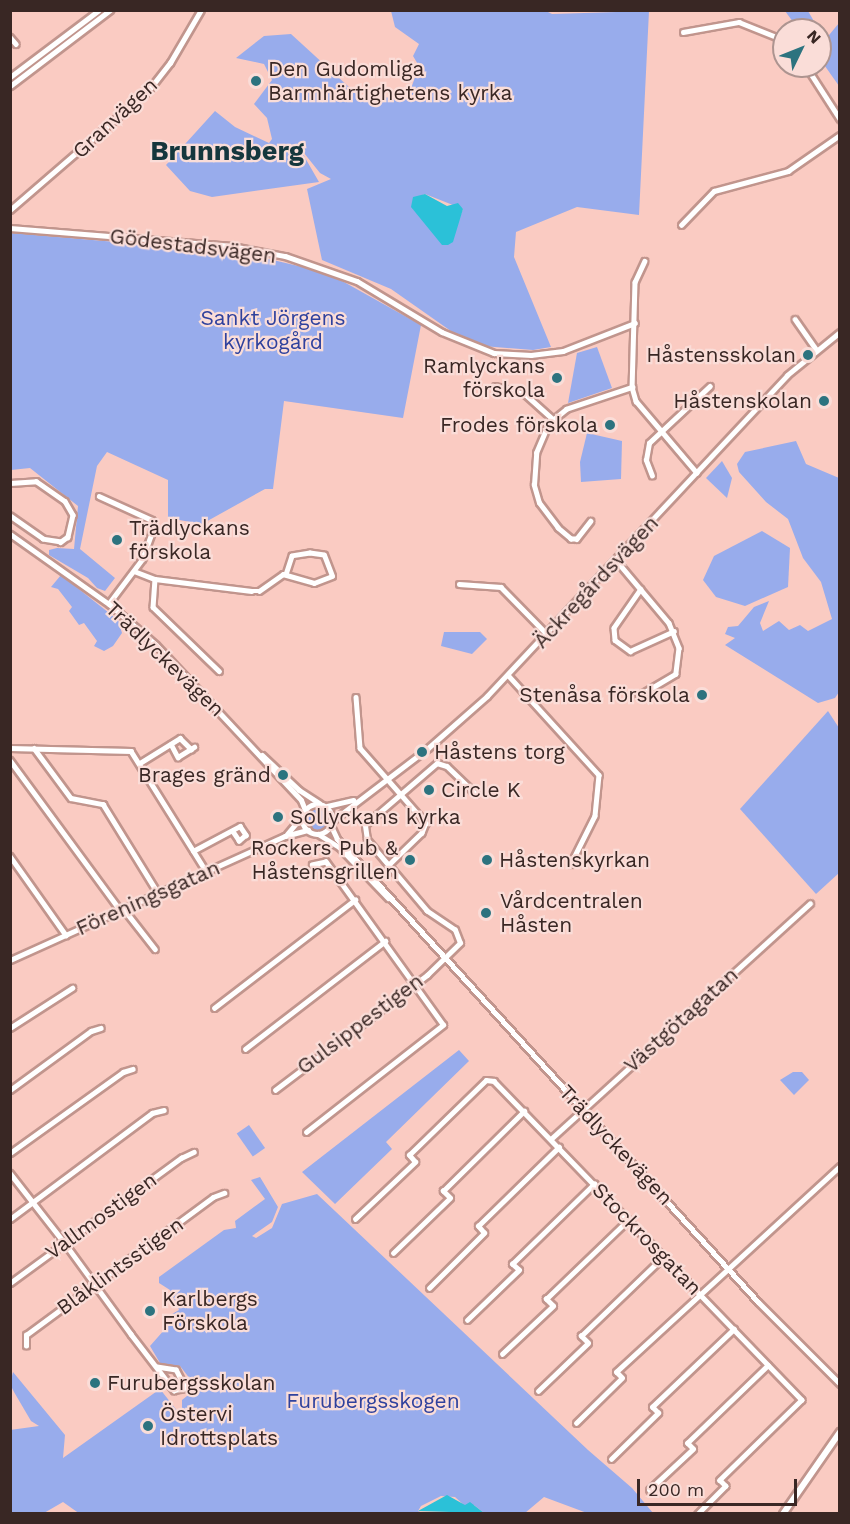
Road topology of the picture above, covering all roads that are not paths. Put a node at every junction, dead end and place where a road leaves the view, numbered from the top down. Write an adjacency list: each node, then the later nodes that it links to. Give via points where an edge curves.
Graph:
1 (99, 10): 8 (street)
2 (110, 10): 10 (street)
3 (201, 10): 13 (street, Granvägen, via 170,63 148,91)
4 (683, 32): 5 (street, via 739,22)
5 (772, 35)
6 (10, 38): 7 (street)
7 (16, 44)
8 (10, 77)
9 (814, 78): 11 (street)
10 (10, 86)
11 (840, 119)
12 (840, 135): 14 (street, via 788,171 714,191)
13 (10, 210)
14 (681, 225)
15 (10, 228): 18 (street, Gödestadsvägen, via 211,244 285,256 357,281 462,343 494,353 531,355 563,351)
16 (645, 261): 18 (street, via 635,282)
17 (795, 319): 20 (street)
18 (635, 323): 23 (street)
19 (840, 332): 20 (street, Äckregårdsvägen)
20 (816, 349): 26 (street, Äckregårdsvägen, via 786,375)
21 (495, 386): 24 (street, via 525,394)
22 (710, 386): 25 (street)
23 (633, 387): 24 (street, via 584,400); 25 (street, via 639,408)
24 (553, 419): 33 (street, via 540,440 533,464 539,502 571,539 580,536)
25 (658, 432): 26 (street); 27 (street, via 646,452)
26 (697, 473): 35 (street, Äckregårdsvägen)
27 (652, 476)
28 (10, 483): 31 (street, via 36,481 65,501 73,515 68,537 61,542 43,539)
29 (99, 496): 32 (street)
30 (158, 515): 32 (street)
31 (10, 516)
32 (152, 520): 36 (street, via 152,539)
33 (591, 521)
34 (10, 534): 41 (street, Trädlyckevägen)
35 (616, 560): 40 (street); 43 (street, Äckregårdsvägen)
36 (134, 571): 38 (street); 41 (street)
37 (286, 574): 37 (street, via 314,583 332,576 324,555 310,553 292,556); 38 (street, via 277,576 259,591)
38 (154, 579): 44 (street, via 153,607)
39 (459, 584): 43 (street, via 501,587)
40 (641, 589): 42 (street); 42 (street, via 612,630 615,640 630,651)
41 (109, 604): 51 (street, Trädlyckevägen, via 180,667)
42 (674, 631): 46 (street, via 679,653 676,674)
43 (548, 635): 45 (street, Äckregårdsvägen)
44 (219, 671)
45 (508, 675): 54 (street, Äckregårdsvägen); 67 (street, via 599,775 601,788 595,816)
46 (639, 696)
47 (356, 697): 54 (street, via 358,745)
48 (171, 744): 48 (street, via 178,757 193,748 184,738); 53 (street)
49 (10, 748): 50 (street)
50 (34, 748): 53 (street, via 126,749); 71 (street, via 71,798 103,804)
51 (254, 748): 58 (street, Trädlyckevägen, via 299,790); 59 (street, Trädlyckevägen)
52 (10, 760): 74 (street)
53 (140, 763): 65 (street)
54 (387, 780): 55 (street); 57 (street, Äckregårdsvägen)
55 (398, 793): 56 (street, via 440,763); 69 (street, via 363,830); 69 (street, via 426,825)
56 (476, 794)
57 (360, 797): 58 (street, Äckregårdsvägen, via 338,806); 60 (street, Äckregårdsvägen)
58 (323, 805): 59 (street, Äckregårdsvägen); 60 (street, Trädlyckevägen)
59 (304, 812): 61 (street); 64 (street, Föreningsgatan)
60 (332, 823): 63 (street, Äckregårdsvägen); 75 (street, Trädlyckevägen, via 334,835)
61 (308, 831): 63 (street, Trädlyckevägen); 64 (street, Föreningsgatan)
62 (233, 832): 65 (street)
63 (318, 834): 75 (street, Trädlyckevägen, via 339,847)
64 (285, 836): 70 (street, Föreningsgatan)
65 (193, 850): 70 (street)
66 (10, 856): 76 (street)
67 (571, 864)
68 (312, 865): 72 (street, via 326,862)
69 (389, 865): 79 (street, via 427,911 459,934 458,947)
70 (206, 871): 71 (street, Föreningsgatan)
71 (158, 893): 74 (street, Föreningsgatan)
72 (355, 900): 77 (street); 83 (street)
73 (810, 903): 90 (street, Västgötagatan)
74 (122, 909): 76 (street, Föreningsgatan); 78 (street)
75 (405, 913): 79 (street, Trädlyckevägen)
76 (66, 935): 80 (street, Föreningsgatan)
77 (385, 941): 81 (street); 86 (street)
78 (155, 949)
79 (446, 958): 81 (street, Gulsippestigen); 90 (street, Trädlyckevägen)
80 (10, 960)
81 (415, 983): 89 (street, Gulsippestigen); 93 (street, via 443,1025)
82 (72, 988): 84 (street)
83 (214, 1008)
84 (10, 1028)
85 (101, 1028): 88 (street, via 91,1031)
86 (245, 1049)
87 (133, 1069): 97 (street, via 123,1072)
88 (10, 1090)
89 (275, 1090)
90 (584, 1109): 94 (street, Västgötagatan); 109 (street, Trädlyckevägen)
91 (164, 1110): 102 (street, via 152,1113)
92 (524, 1112): 94 (street, Stockrosgatan); 104 (street, Stockrosgatan, via 492,1079 486,1080 409,1155 415,1162); 107 (street, via 443,1191 450,1198)
93 (306, 1132)
94 (551, 1139): 95 (street, Stockrosgatan)
95 (559, 1148): 100 (street, Stockrosgatan); 112 (street, via 478,1227 484,1233)
96 (194, 1152): 106 (street, Vallmostigen)
97 (10, 1153)
98 (840, 1166): 109 (street)
99 (10, 1173): 102 (street)
100 (594, 1184): 105 (street, Stockrosgatan); 114 (street, via 512,1264 519,1270)
101 (225, 1193): 111 (street, Blåklintsstigen, via 213,1197)
102 (34, 1202): 103 (street); 106 (street)
103 (10, 1219)
104 (355, 1219)
105 (628, 1220): 108 (street, Stockrosgatan); 117 (street, via 546,1299 553,1306)
106 (64, 1242): 110 (street, Vallmostigen); 111 (street)
107 (393, 1252)
108 (664, 1256): 113 (street, Stockrosgatan); 123 (street, via 581,1336 588,1342)
109 (727, 1268): 113 (street); 120 (street, Trädlyckevägen)
110 (10, 1283)
111 (95, 1284): 116 (street, Blåklintsstigen, via 26,1335); 119 (street)
112 (429, 1288)
113 (699, 1293): 115 (street, Stockrosgatan); 124 (street, via 616,1372 622,1378)
114 (467, 1320)
115 (734, 1329): 118 (street, Stockrosgatan); 128 (street, via 652,1407 658,1413)
116 (26, 1346)
117 (502, 1354)
118 (768, 1365): 129 (street, via 687,1443 693,1449); 130 (street, Stockrosgatan, via 802,1400 720,1480 726,1486)
119 (157, 1367): 119 (street, via 174,1390 185,1388 176,1370)
120 (830, 1374): 121 (street, Trädlyckevägen); 122 (street, Trädlyckevägen)
121 (840, 1379)
122 (840, 1384)
123 (538, 1391)
124 (576, 1423)
125 (840, 1423): 127 (main road)
126 (840, 1432): 127 (main road)
127 (833, 1440): 131 (main road)
128 (611, 1459)
129 (650, 1490)
130 (698, 1514)
131 (783, 1514)

